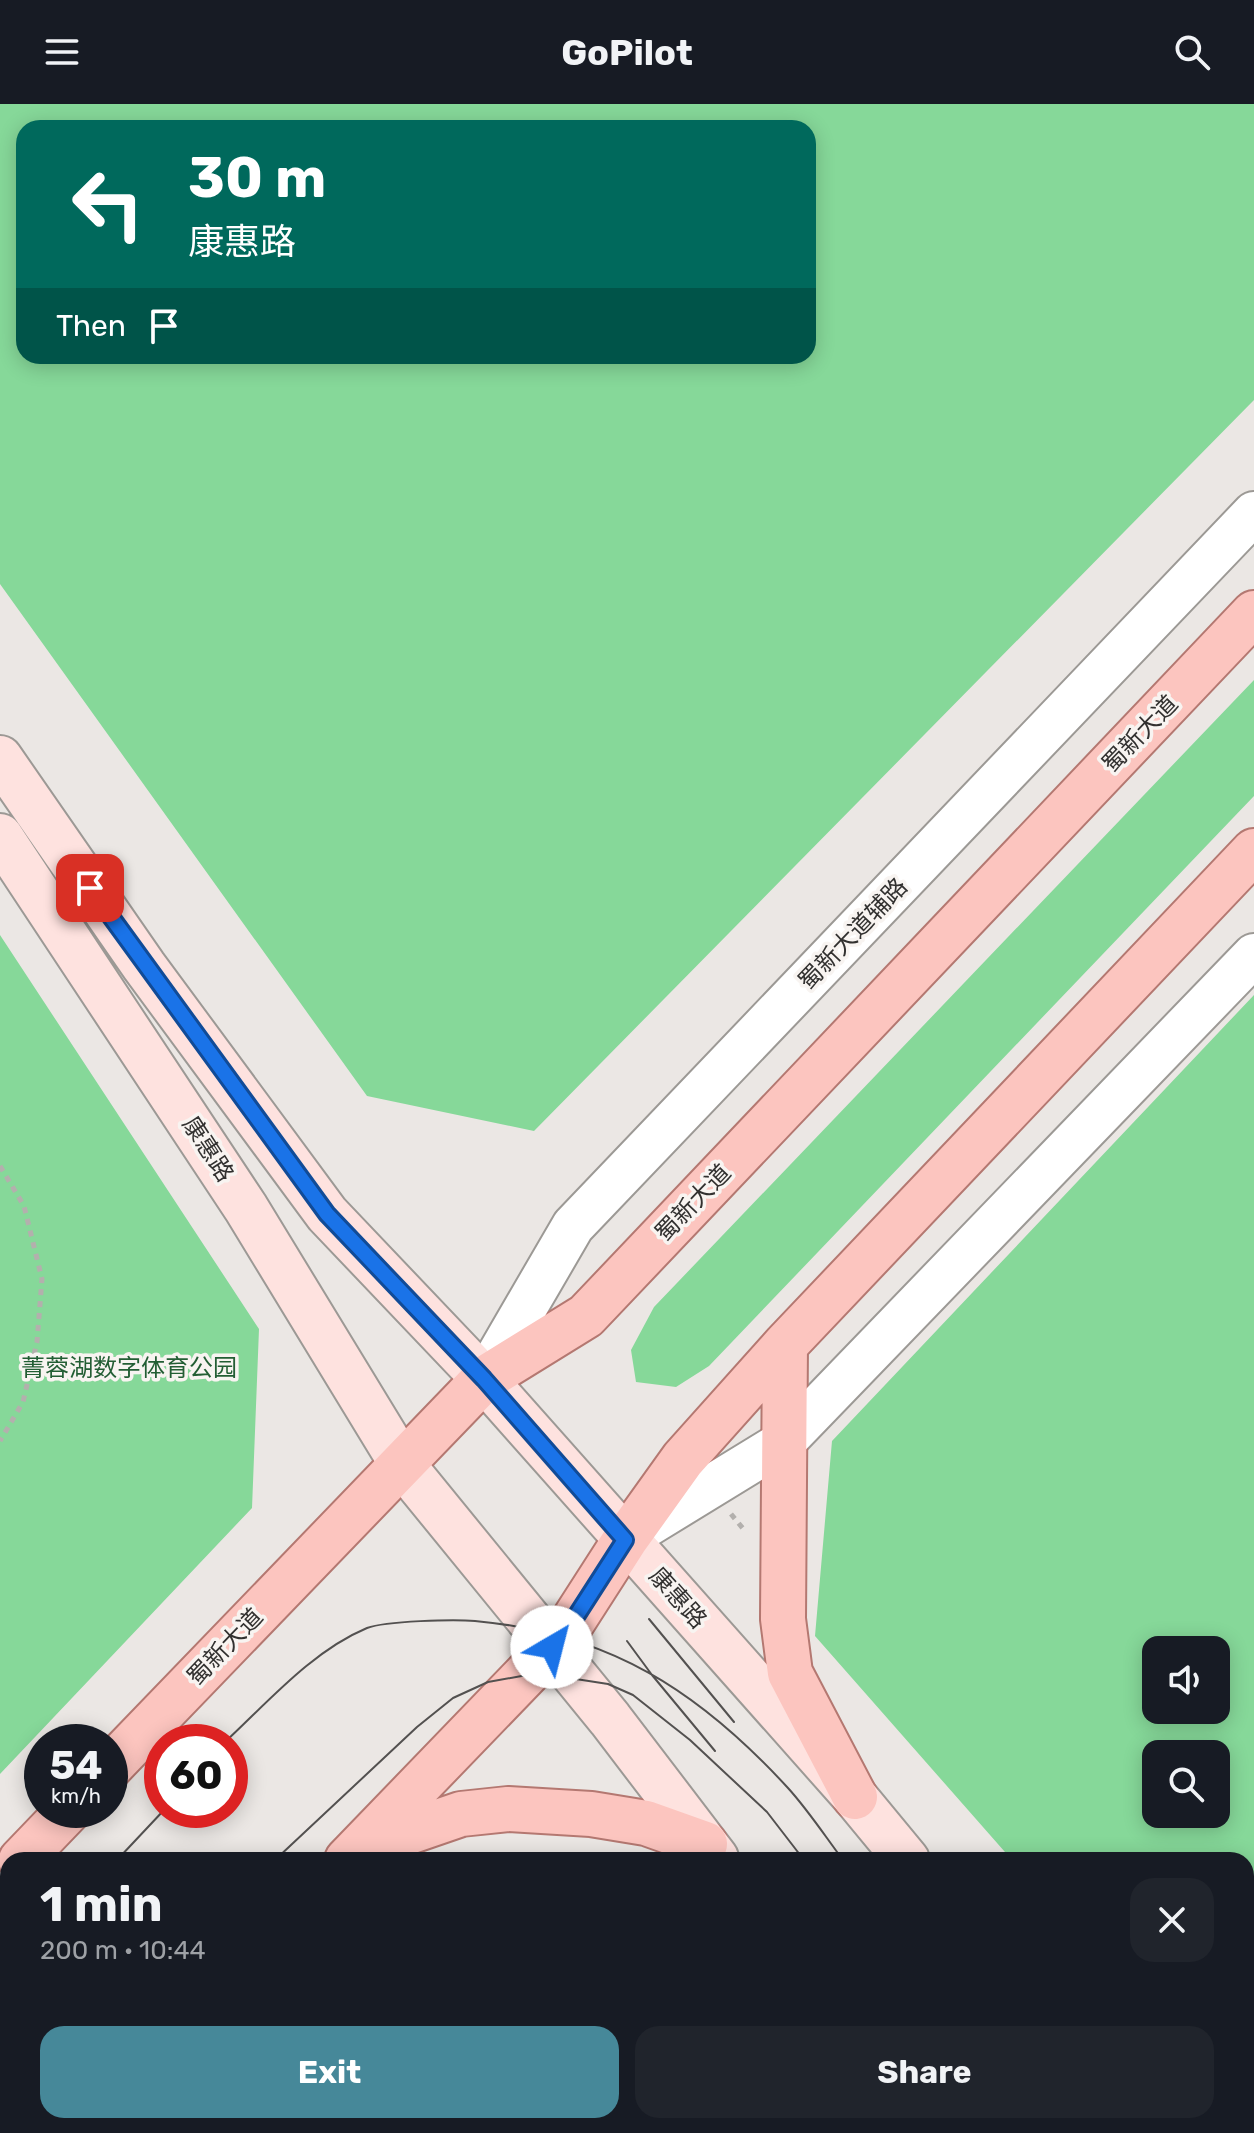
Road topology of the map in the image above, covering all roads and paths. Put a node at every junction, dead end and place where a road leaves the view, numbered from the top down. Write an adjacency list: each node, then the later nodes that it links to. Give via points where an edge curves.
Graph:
1 (1254, 513): 9 (street, 蜀新大道辅路, via 573,1226)
2 (1254, 613): 9 (main road, 蜀新大道, via 586,1316)
3 (0, 758): 9 (main road, 康惠路, via 144,966 327,1214)
4 (0, 836): 12 (main road, 康惠路, via 246,1208)
5 (1254, 851): 8 (main road)
6 (1254, 955): 11 (street)
7 (0, 1166): 10 (path, via 24,1206 42,1279 37,1342 23,1402)
8 (785, 1345): 11 (main road); 13 (main road, via 683,1459)
9 (484, 1379): 12 (main road, 蜀新大道); 13 (main road, 康惠路)
10 (0, 1441)
11 (785, 1441): 13 (street); 16 (main road, via 783,1619 790,1673)
12 (402, 1464): 14 (main road, 康惠路); 15 (main road, 蜀新大道)
13 (625, 1540): 14 (main road); 16 (main road, 康惠路)
14 (552, 1647): 19 (main road); 21 (main road, 康惠路)
15 (128, 1748)
16 (855, 1797): 22 (main road, 康惠路)
17 (52, 1828): 18 (main road)
18 (29, 1852)
19 (355, 1852)
20 (361, 1852): 21 (main road, via 461,1814 508,1809 646,1823)
21 (711, 1852)
22 (900, 1852)

